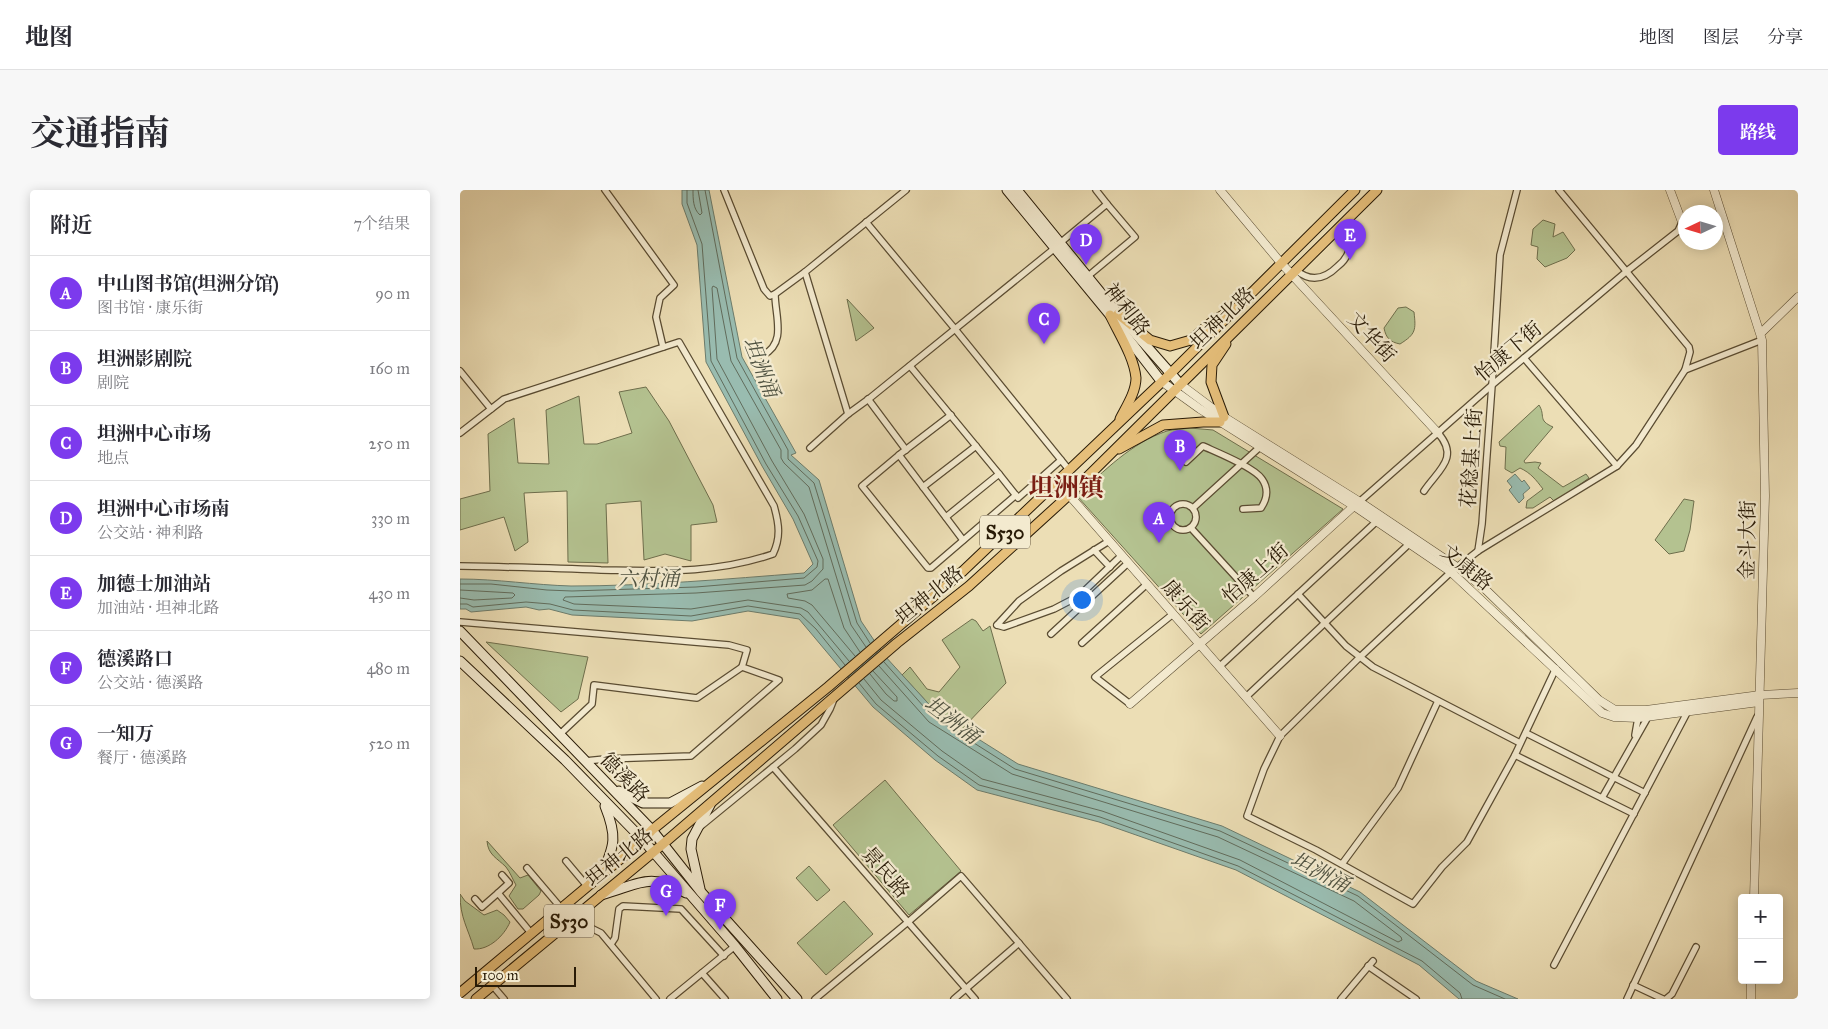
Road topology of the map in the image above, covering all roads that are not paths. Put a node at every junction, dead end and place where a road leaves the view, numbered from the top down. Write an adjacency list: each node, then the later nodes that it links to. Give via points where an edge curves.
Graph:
1 (605, 190): 32 (street, via 674,285 660,298 656,317)
2 (724, 190): 25 (street, via 764,289 770,296)
3 (906, 190): 16 (street)
4 (1007, 190): 19 (main road, 神利路)
5 (1017, 190): 19 (main road)
6 (1096, 190): 14 (street)
7 (1220, 190): 20 (street, 文华街)
8 (1355, 190): 20 (main road, 坦神北路 / S530)
9 (1377, 190): 17 (main road, 坦神北路 / S530)
10 (1517, 190): 41 (street, 花稔基上街, via 1500,255)
11 (1559, 190): 21 (street)
12 (1670, 190): 15 (street)
13 (1714, 190): 31 (street, 金斗大街)
14 (1107, 204): 19 (street); 24 (street, via 1135,237)
15 (1678, 211)
16 (866, 222): 22 (street); 30 (street)
17 (1345, 222): 23 (main road, 坦神北路 / S530); 23 (street, via 1350,234 1348,255 1336,268 1316,279)
18 (1678, 230): 21 (street, 怡康下街)
19 (1057, 246): 24 (main road); 28 (main road, 神利路); 30 (street)
20 (1282, 263): 23 (street, 文华街); 27 (main road, 坦神北路 / S530)
21 (1627, 271): 34 (street, 怡康下街); 36 (street, via 1689,347 1690,356)
22 (805, 272): 25 (street); 45 (street)
23 (1294, 272): 29 (main road, 坦神北路 / S530); 49 (street, 文华街)
24 (1087, 277): 28 (main road)
25 (775, 294): 33 (street, via 778,335 771,351)
26 (1798, 297): 31 (street)
27 (1236, 308): 28 (main road, via 1190,340 1170,346 1150,340); 38 (main road, 坦神北路 / S530)
28 (1114, 315): 38 (main road); 39 (main road, 神利路); 48 (main road, via 1136,379 1132,396)
29 (1237, 328): 40 (main road, 坦神北路 / S530); 47 (main road, via 1212,365 1211,382)
30 (955, 329): 35 (street); 57 (street)
31 (1761, 337): 36 (street); 102 (street, 金斗大街, via 1765,496)
32 (663, 347): 44 (street, via 504,399); 80 (street, via 679,342 774,506 779,542 774,554 697,570)
33 (763, 355)
34 (1524, 358): 41 (street, 怡康下街); 60 (street)
35 (910, 366): 43 (street); 46 (street)
36 (1685, 370): 60 (street, via 1636,445)
37 (460, 371): 44 (street)
38 (1170, 374): 39 (main road, 坦神北路 / S530); 40 (main road)
39 (1161, 381): 42 (street, 文康路); 48 (main road, 坦神北路 / S530)
40 (1180, 384): 42 (main road, 坦神北路 / S530); 47 (street)
41 (1492, 385): 49 (street, 怡康下街); 77 (street, 花稔基上街)
42 (1173, 390): 47 (street, 文康路); 56 (main road, 坦神北路 / S530)
43 (868, 400): 45 (street); 54 (street)
44 (491, 409): 50 (street)
45 (848, 414): 53 (street)
46 (951, 415): 51 (street); 54 (street)
47 (1222, 420): 52 (street, 文康路); 56 (main road, via 1163,425); 67 (street)
48 (1116, 426): 61 (main road, 坦神北路 / S530)
49 (1438, 433): 64 (street, via 1447,446 1444,466); 67 (street, 怡康下街)
50 (460, 434)
51 (976, 446): 62 (street); 63 (street)
52 (1261, 446): 59 (street); 67 (street, 文康路)
53 (810, 448)
54 (906, 450): 55 (street)
55 (899, 455): 63 (street); 73 (street, via 862,486 928,568)
56 (1108, 455): 66 (main road, 坦神北路 / S530)
57 (1061, 460): 61 (street); 65 (street, via 1018,498)
58 (1186, 462): 59 (street, via 1203,446)
59 (1241, 464): 68 (street); 69 (street, via 1262,478 1267,489 1261,508)
60 (1617, 466): 77 (street)
61 (1070, 471): 118 (main road, 坦神北路 / S530, via 963,571)
62 (999, 474): 65 (street); 70 (street)
63 (923, 487): 70 (street)
64 (1424, 491)
65 (1016, 495): 73 (street)
66 (1069, 495): 74 (street, 康乐街); 100 (main road, 坦神北路 / S530, via 969,586)
67 (1357, 504): 71 (street, 文康路); 82 (street); 85 (street, 怡康上街)
68 (1193, 508): 72 (street, via 1195,521); 72 (street, via 1186,504 1176,505 1170,513 1175,528)
69 (1243, 509)
70 (946, 517): 73 (street)
71 (1377, 521): 75 (street, 文康路); 84 (street)
72 (1191, 528): 85 (street)
73 (963, 540)
74 (1109, 541): 76 (street); 78 (street, 康乐街)
75 (1410, 543): 82 (street, 文康路); 88 (street)
76 (1094, 550): 81 (street); 81 (street, via 1019,601 997,625 1004,627 1054,609 1079,596)
77 (1478, 551): 82 (street)
78 (1122, 555): 79 (street, 康乐街); 81 (street)
79 (1128, 562): 83 (street, 康乐街); 90 (street)
80 (460, 566)
81 (1110, 567)
82 (1454, 569): 93 (street); 94 (street, via 1484,588); 98 (street, 文康路)
83 (1147, 584): 86 (street, 康乐街); 91 (street)
84 (1298, 594): 88 (street); 97 (street)
85 (1254, 596): 92 (street, 怡康上街)
86 (1172, 614): 92 (street, 康乐街); 104 (street, via 1095,677)
87 (460, 622): 96 (street, via 730,645 748,650)
88 (1325, 623): 93 (street); 101 (street)
89 (460, 631): 110 (main road, 德溪路)
90 (1051, 634)
91 (1082, 643)
92 (1199, 643): 97 (street, 康乐街); 104 (street, 怡康上街)
93 (1360, 657): 103 (street); 111 (street)
94 (1556, 658): 98 (street); 105 (street, via 1599,700 1615,710)
95 (460, 661): 122 (main road, 德溪路, via 565,760)
96 (742, 667): 110 (street, via 697,698 594,685 592,704); 115 (street, via 779,680 691,756)
97 (1219, 667): 101 (street, 康乐街)
98 (1556, 669): 108 (street, 文康路, via 1602,713); 109 (street)
99 (1798, 693): 102 (street)
100 (835, 696): 116 (street, via 821,725); 123 (main road, 坦神北路 / S530)
101 (1246, 697): 111 (street, 康乐街)
102 (1760, 699): 105 (street); 106 (street, 金斗大街)
103 (1438, 701): 113 (street); 131 (street, via 1398,788)
104 (1130, 704)
105 (1689, 708): 107 (street, 文康路); 120 (street)
106 (1759, 714): 138 (street, 金斗大街); 157 (street)
107 (1648, 717): 108 (street, 文康路); 112 (street)
108 (1638, 718): 112 (street)
109 (1526, 733): 113 (street); 117 (street)
110 (559, 735): 115 (main road, 德溪路)
111 (1280, 736): 131 (street, via 1247,816)
112 (1634, 741): 117 (street)
113 (1520, 744): 114 (street)
114 (1515, 756): 121 (street); 131 (street, via 1467,842 1413,904)
115 (585, 761): 119 (main road, 德溪路)
116 (773, 767): 126 (street); 144 (street, 景民路)
117 (1614, 777): 120 (street); 121 (street)
118 (718, 778): 119 (main road, via 670,803 643,802); 125 (main road, 坦神北路 / S530)
119 (614, 789): 125 (main road, 德溪路)
120 (1645, 792): 124 (street)
121 (1602, 798): 124 (street)
122 (603, 801): 127 (main road, 德溪路); 133 (main road, via 613,825 612,851)
123 (712, 802): 126 (main road); 128 (main road, 坦神北路 / S530)
124 (1634, 814): 153 (street)
125 (652, 830): 127 (main road, 坦神北路); 128 (main road, 德溪路)
126 (696, 830): 136 (main road, via 691,848)
127 (643, 840): 129 (main road, 德溪路); 133 (main road, 坦神北路 / S530)
128 (663, 844): 129 (main road, 坦神北路 / S530); 136 (main road, 德溪路)
129 (653, 851): 139 (main road, 坦神北路 / S530); 140 (main road, 德溪路)
130 (566, 862): 135 (street)
131 (1342, 864)
132 (527, 868): 142 (street)
133 (602, 874): 135 (main road, 坦神北路 / S530)
134 (502, 876): 137 (street, via 509,883)
135 (587, 886): 142 (main road, 坦神北路 / S530)
136 (701, 892): 166 (main road, 德溪路)
137 (498, 893): 141 (street, via 482,906); 145 (street)
138 (1754, 894)
139 (599, 896): 140 (main road, via 648,880 674,886); 143 (main road, 坦神北路 / S530)
140 (693, 898): 148 (main road, 德溪路)
141 (475, 899)
142 (561, 908): 145 (main road, 坦神北路 / S530)
143 (568, 922): 147 (street, via 588,927); 156 (main road, 坦神北路 / S530)
144 (908, 922): 146 (street, via 961,876); 158 (street, 景民路); 167 (street)
145 (531, 933): 159 (main road, 坦神北路 / S530)
146 (1019, 943): 158 (street); 170 (street)
147 (610, 944): 150 (street, via 616,938 619,909 623,906 681,908); 162 (street)
148 (735, 946): 150 (street); 165 (main road, 德溪路)
149 (1696, 947): 174 (street, via 1672,994)
150 (724, 956): 154 (street)
151 (1373, 961): 152 (street)
152 (1368, 966): 171 (street); 172 (street)
153 (1554, 966)
154 (702, 973): 163 (street); 164 (street)
155 (1751, 984): 175 (street)
156 (492, 985): 160 (main road, 坦神北路 / S530); 161 (street)
157 (1633, 985): 173 (street); 174 (street)
158 (966, 989): 168 (street); 169 (street, 景民路)
159 (460, 993)
160 (476, 999)
161 (504, 999)
162 (656, 999)
163 (670, 999)
164 (725, 999)
165 (777, 999)
166 (798, 999)
167 (815, 999)
168 (954, 999)
169 (975, 999)
170 (1067, 999)
171 (1341, 999)
172 (1416, 999)
173 (1627, 999)
174 (1665, 999)
175 (1751, 999)

